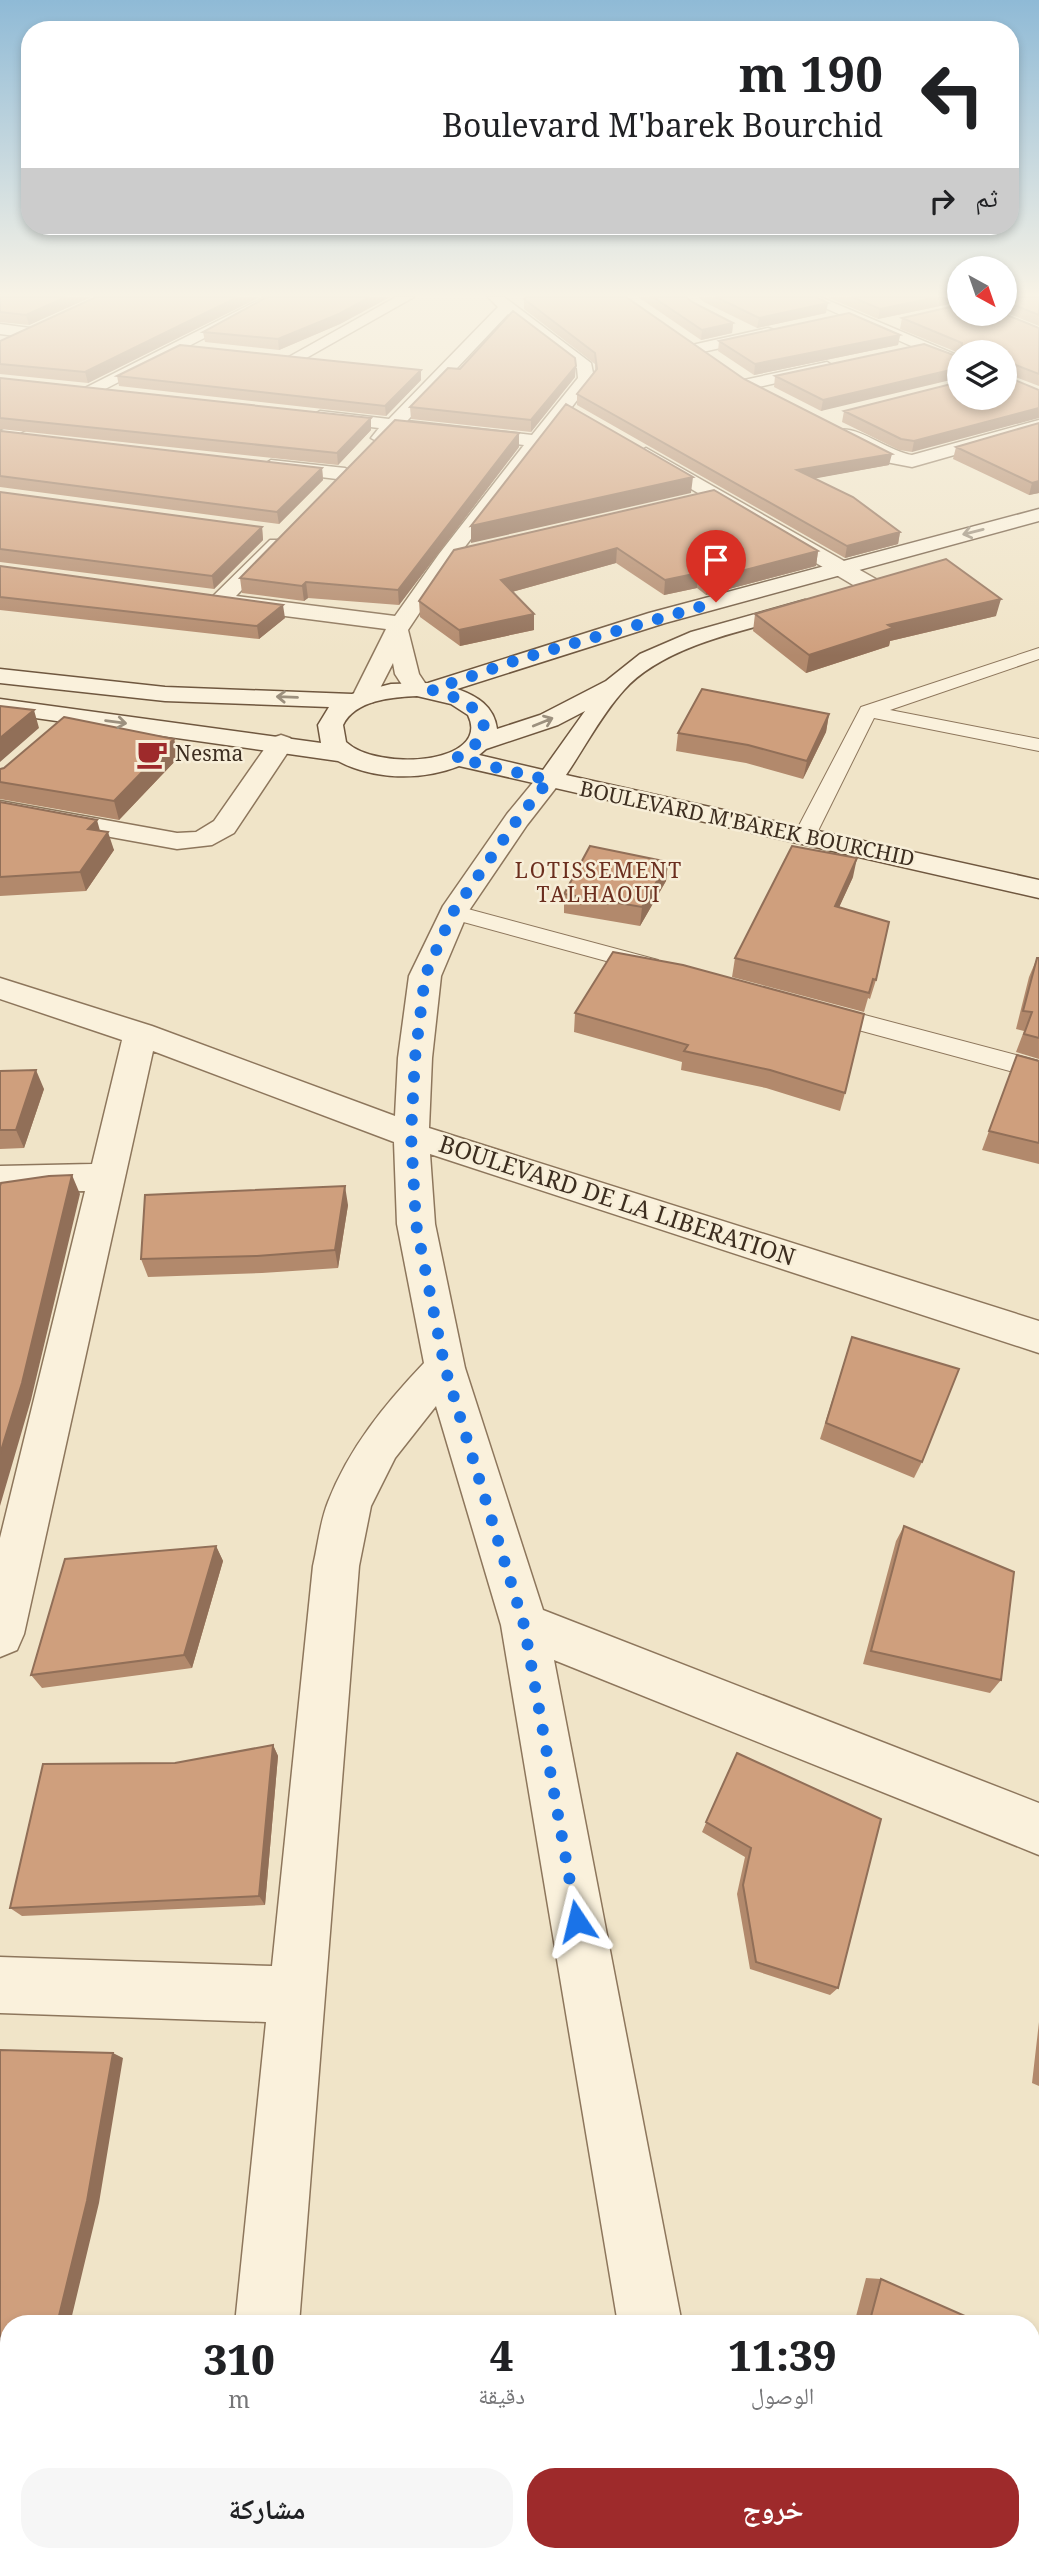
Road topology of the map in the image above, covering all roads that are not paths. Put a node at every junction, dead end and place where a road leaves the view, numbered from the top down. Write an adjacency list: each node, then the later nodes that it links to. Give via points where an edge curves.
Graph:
1 (41, 417): 10 (street)
2 (319, 417): 7 (street)
3 (401, 417): 7 (street)
4 (555, 417): 12 (street)
5 (578, 417): 6 (street)
6 (586, 421)
7 (393, 425): 12 (street); 15 (street)
8 (1039, 425): 9 (street, via 912,461 893,457)
9 (831, 426)
10 (2, 436): 11 (street)
11 (45, 440)
12 (537, 441): 22 (street)
13 (635, 448): 17 (street)
14 (250, 463): 15 (street)
15 (354, 464): 16 (street)
16 (326, 494)
17 (719, 495): 18 (street); 23 (street)
18 (692, 502)
19 (1039, 515): 23 (street, one-way to 23)
20 (260, 531): 28 (street, via 287,534)
21 (474, 552): 22 (street)
22 (446, 558): 30 (street)
23 (839, 567): 25 (street); 35 (street)
24 (898, 579): 25 (street)
25 (873, 587): 26 (street)
26 (846, 595)
27 (193, 597): 28 (street)
28 (220, 600): 30 (street)
29 (819, 602): 34 (street, via 699,638 648,659)
30 (399, 627): 35 (street, via 407,674); 36 (street)
31 (1039, 653): 38 (lane)
32 (0, 676): 33 (street)
33 (37, 682): 36 (street, one-way to 33, via 165,694); 37 (street)
34 (616, 684): 42 (street, one-way to 34, via 549,720); 46 (street)
35 (424, 690): 36 (street, via 389,691); 42 (street, via 466,701 477,710 484,720)
36 (360, 699): 44 (street, via 332,720 329,732)
37 (6, 707): 39 (street)
38 (868, 711): 43 (lane); 48 (lane)
39 (71, 717): 40 (street); 41 (street, one-way to 41)
40 (51, 734)
41 (281, 743): 44 (street); 47 (street, via 224,827 199,840 177,841)
42 (478, 743): 45 (street)
43 (1039, 745)
44 (343, 754): 45 (street, via 396,769)
45 (456, 758): 46 (street, BOULEVARD M'BAREK BOURCHID)
46 (549, 780): 48 (street, BOULEVARD M'BAREK BOURCHID); 50 (street)
47 (0, 809)
48 (805, 835): 49 (street, BOULEVARD M'BAREK BOURCHID)
49 (1039, 889)
50 (453, 912): 51 (lane); 56 (street, via 425,976)
51 (666, 970)
52 (0, 988): 54 (street, BOULEVARD DE LA LIBERATION)
53 (799, 1006): 55 (lane)
54 (140, 1034): 56 (street, BOULEVARD DE LA LIBERATION); 57 (street)
55 (1039, 1070)
56 (411, 1135): 59 (street, BOULEVARD DE LA LIBERATION); 60 (street, via 416,1224)
57 (106, 1177): 58 (street); 62 (street)
58 (0, 1179)
59 (1039, 1337)
60 (445, 1368): 61 (street); 65 (street, via 380,1445 349,1504 336,1566)
61 (524, 1625): 63 (street); 67 (street)
62 (0, 1634)
63 (1039, 1829)
64 (0, 1985): 65 (street)
65 (298, 1995): 66 (street)
66 (268, 2315)
67 (648, 2315)

